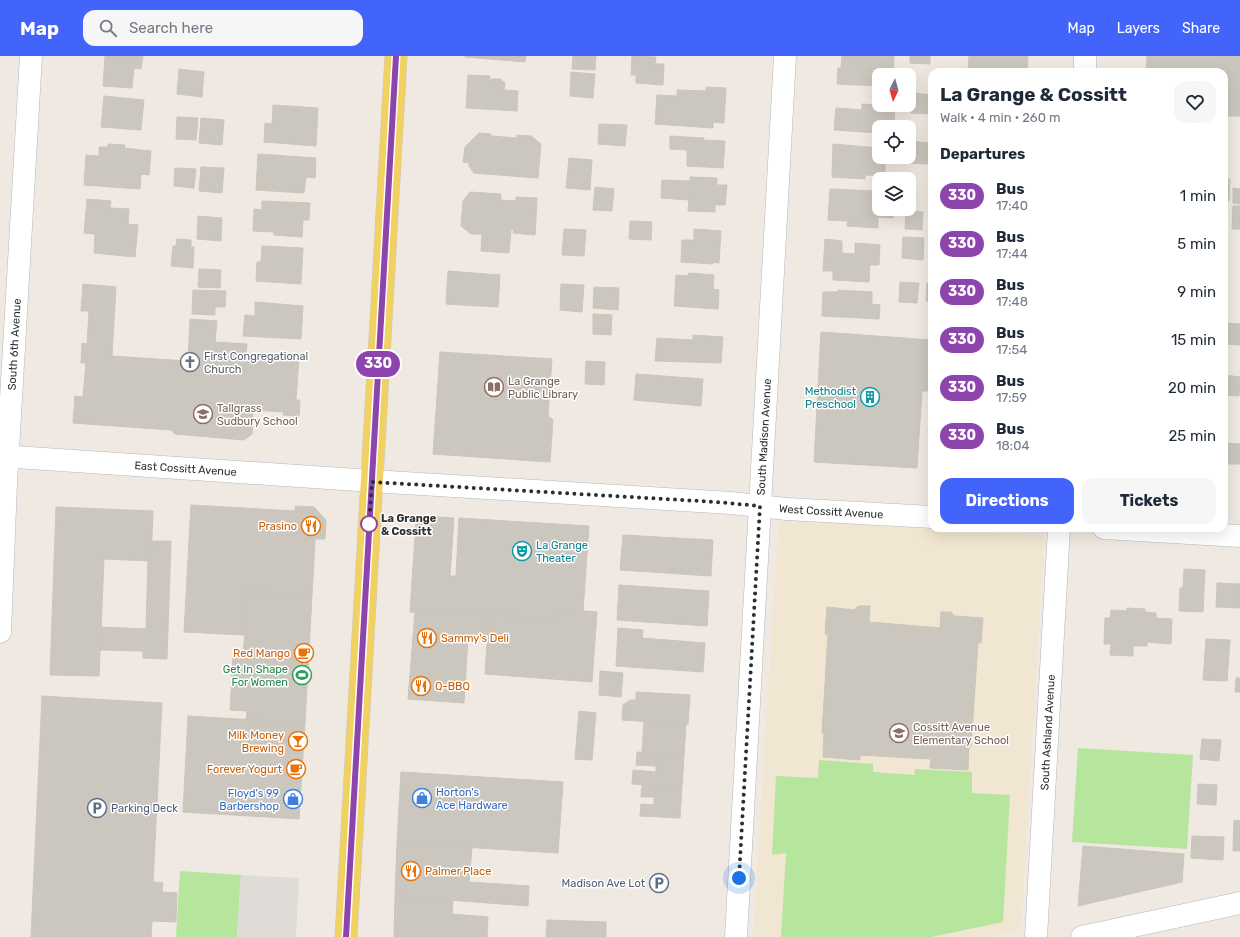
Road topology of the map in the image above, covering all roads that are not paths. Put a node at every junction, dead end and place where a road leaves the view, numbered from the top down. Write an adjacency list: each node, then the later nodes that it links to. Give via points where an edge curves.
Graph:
1 (31, 56): 6 (street, South 6th Avenue)
2 (396, 56): 7 (main road)
3 (785, 56): 8 (street, South Madison Avenue)
4 (1085, 56): 5 (street)
5 (1084, 68)
6 (4, 456): 7 (street, East Cossitt Avenue); 13 (street, South 6th Avenue)
7 (372, 482): 8 (street, West Cossitt Avenue); 15 (main road)
8 (760, 506): 9 (street, West Cossitt Avenue); 16 (street, South Madison Avenue)
9 (928, 518)
10 (1059, 532): 17 (street, South Ashland Avenue)
11 (1172, 532): 12 (street)
12 (1240, 536)
13 (0, 632)
14 (1240, 903): 18 (street)
15 (346, 937)
16 (736, 937)
17 (1036, 937)
18 (1082, 937)

